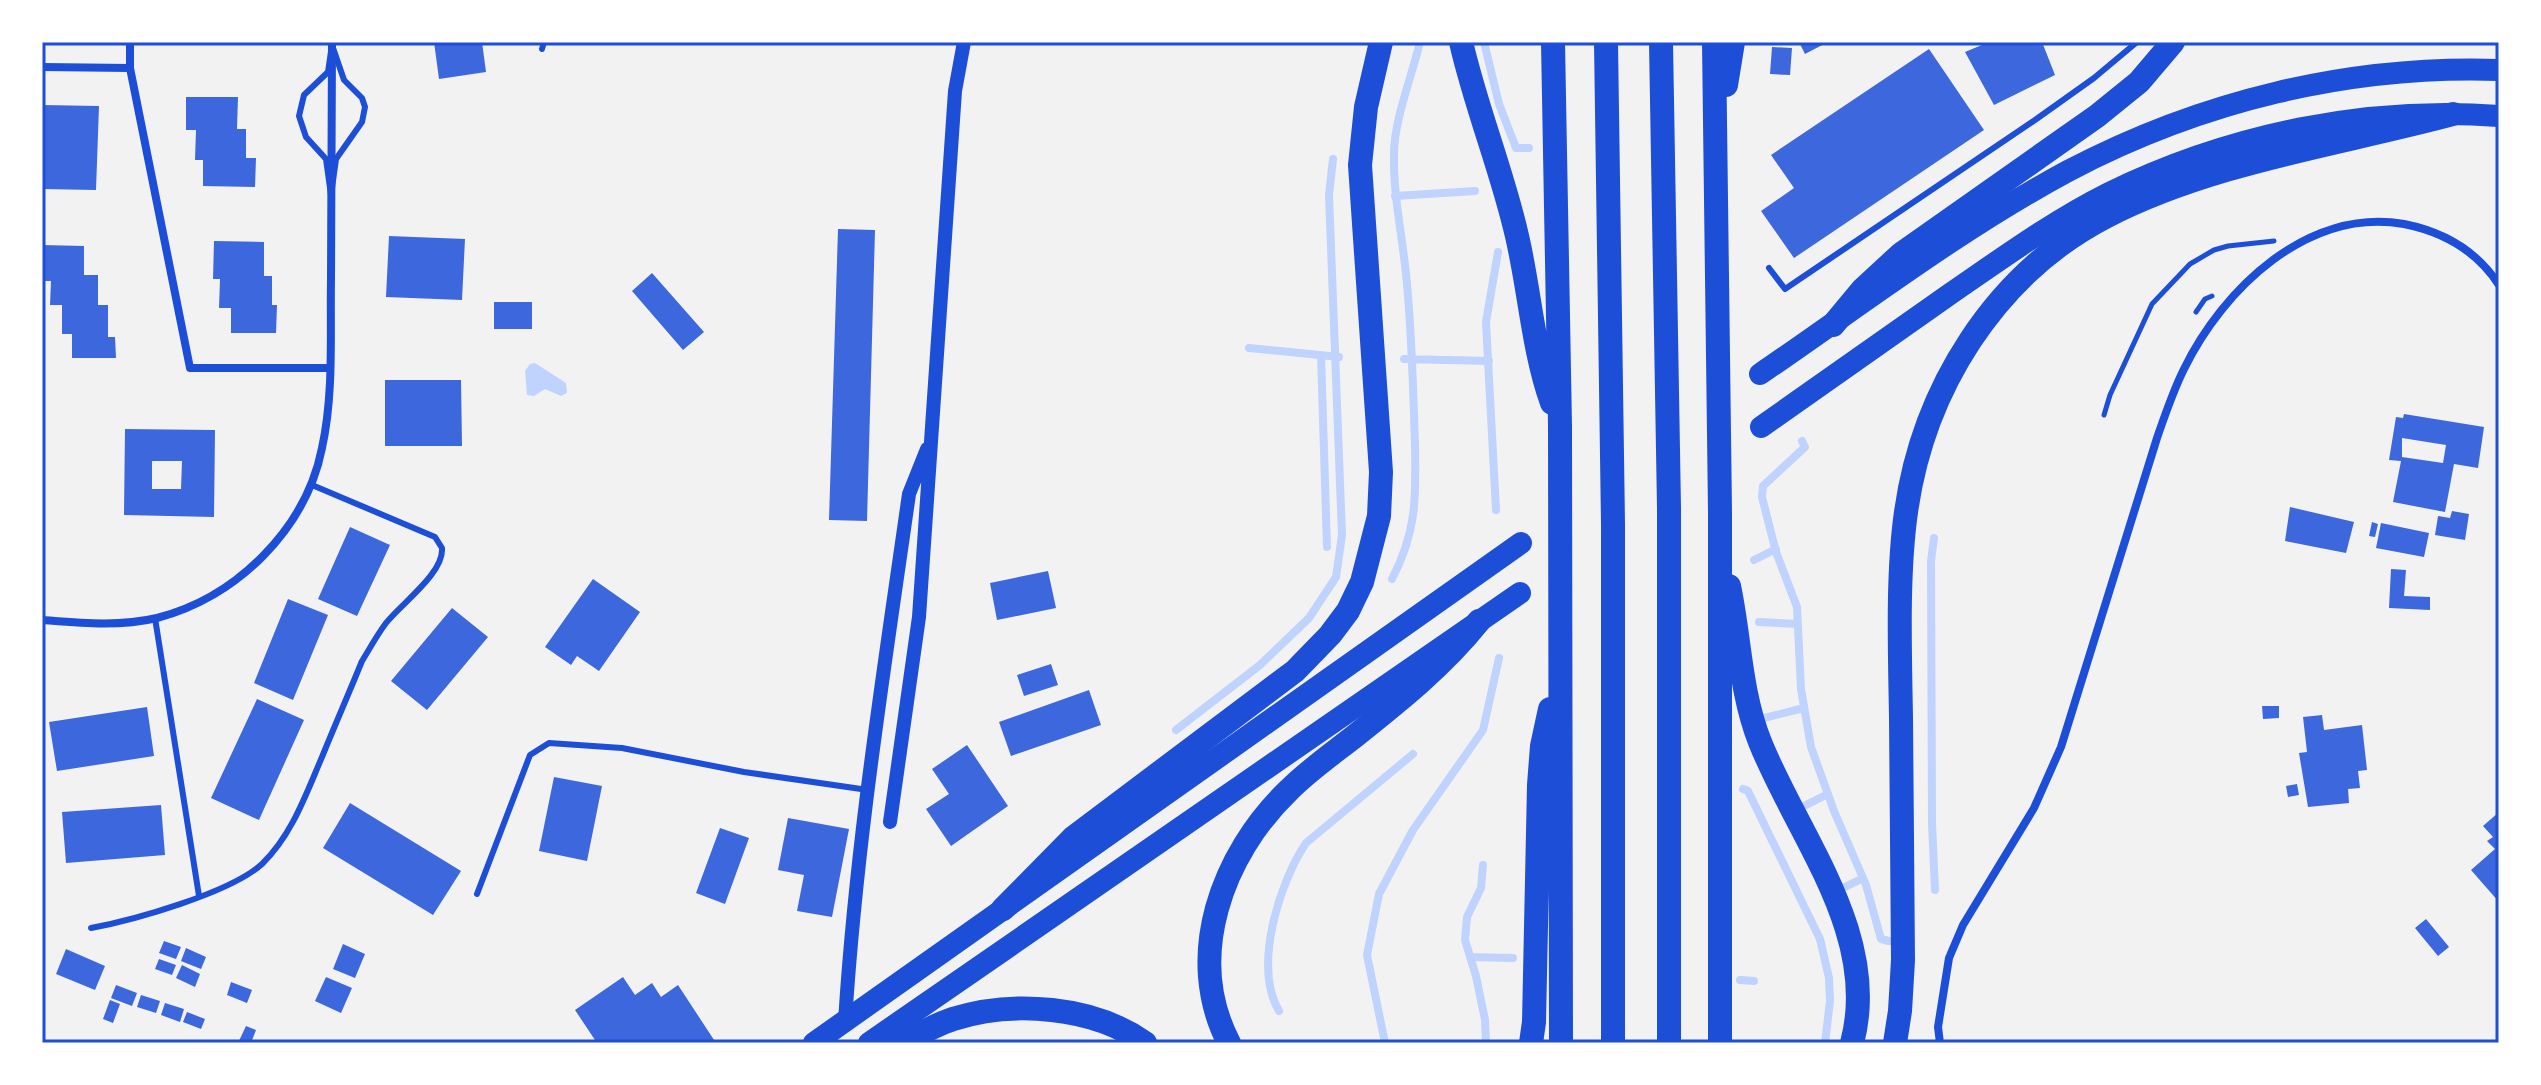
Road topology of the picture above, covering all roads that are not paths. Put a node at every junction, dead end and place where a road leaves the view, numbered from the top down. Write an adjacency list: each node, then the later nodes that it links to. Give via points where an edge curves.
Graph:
1 (130, 42): 14 (street)
2 (964, 42): 27 (street, via 955,91)
3 (1381, 42): 40 (highway, via 1361,147 1381,472 1377,526 1362,582 1339,624 1295,671 1094,820)
4 (1461, 42): 25 (highway, via 1510,204 1540,364)
5 (1553, 42): 25 (highway)
6 (1606, 42): 50 (highway)
7 (1661, 42): 51 (highway)
8 (1714, 42): 18 (highway)
9 (1733, 42): 18 (highway)
10 (2137, 42): 20 (lane, via 2035,120 1785,289)
11 (2173, 42): 22 (highway, via 2139,82 2097,116 1880,272)
12 (332, 44): 19 (street); 19 (lane, via 344,80 362,98 365,112 336,159); 19 (lane, via 328,72 304,95 299,116 306,137 326,159)
13 (42, 67): 14 (street)
14 (130, 68): 23 (street, via 190,368)
15 (2499, 70): 22 (highway, via 2327,81 2240,102 2152,132 2021,198)
16 (2453, 114): 17 (highway); 26 (highway, via 2375,116 2307,127 2195,158 2109,193 1996,262); 54 (highway, via 2228,170 2112,213 2030,270 1958,358 1921,446 1906,513 1900,648 1903,960)
17 (2499, 116)
18 (1715, 130): 30 (highway)
19 (331, 195): 23 (street)
20 (1769, 268)
21 (2499, 285): 55 (street, via 2482,262 2447,238 2413,226 2365,222 2328,229 2287,249 2227,303 2174,390 2061,747 2034,808 1963,925 1949,958)
22 (1833, 325): 24 (highway)
23 (330, 368): 28 (street, via 322,449)
24 (1760, 374)
25 (1560, 426): 35 (highway)
26 (1761, 427)
27 (933, 434): 36 (street, via 909,494); 37 (street, via 919,617)
28 (312, 485): 32 (street, via 283,534 250,568 202,600); 39 (lane, via 435,537 442,548 441,563 373,641 285,835 259,867)
29 (1521, 543): 40 (highway)
30 (1720, 543): 52 (highway); 53 (highway, via 1754,725 1851,942 1859,998)
31 (1520, 593): 34 (highway)
32 (155, 618): 33 (street, via 101,624); 39 (lane)
33 (42, 620)
34 (1479, 621): 44 (highway); 47 (highway, via 1434,671 1286,792 1236,861 1209,947 1214,1006)
35 (1560, 668): 48 (highway, via 1540,763); 49 (highway)
36 (868, 790): 38 (lane, via 622,748 549,743 530,755); 42 (street)
37 (890, 822)
38 (477, 894)
39 (199, 896): 41 (lane)
40 (1003, 909): 42 (highway)
41 (91, 928)
42 (845, 1022): 43 (highway)
43 (814, 1043)
44 (869, 1043)
45 (902, 1043): 46 (highway, via 974,1014 1030,1010 1104,1022)
46 (1145, 1043)
47 (1229, 1043)
48 (1531, 1043)
49 (1561, 1043)
50 (1613, 1043)
51 (1669, 1043)
52 (1720, 1043)
53 (1852, 1043)
54 (1895, 1043)
55 (1940, 1043)

